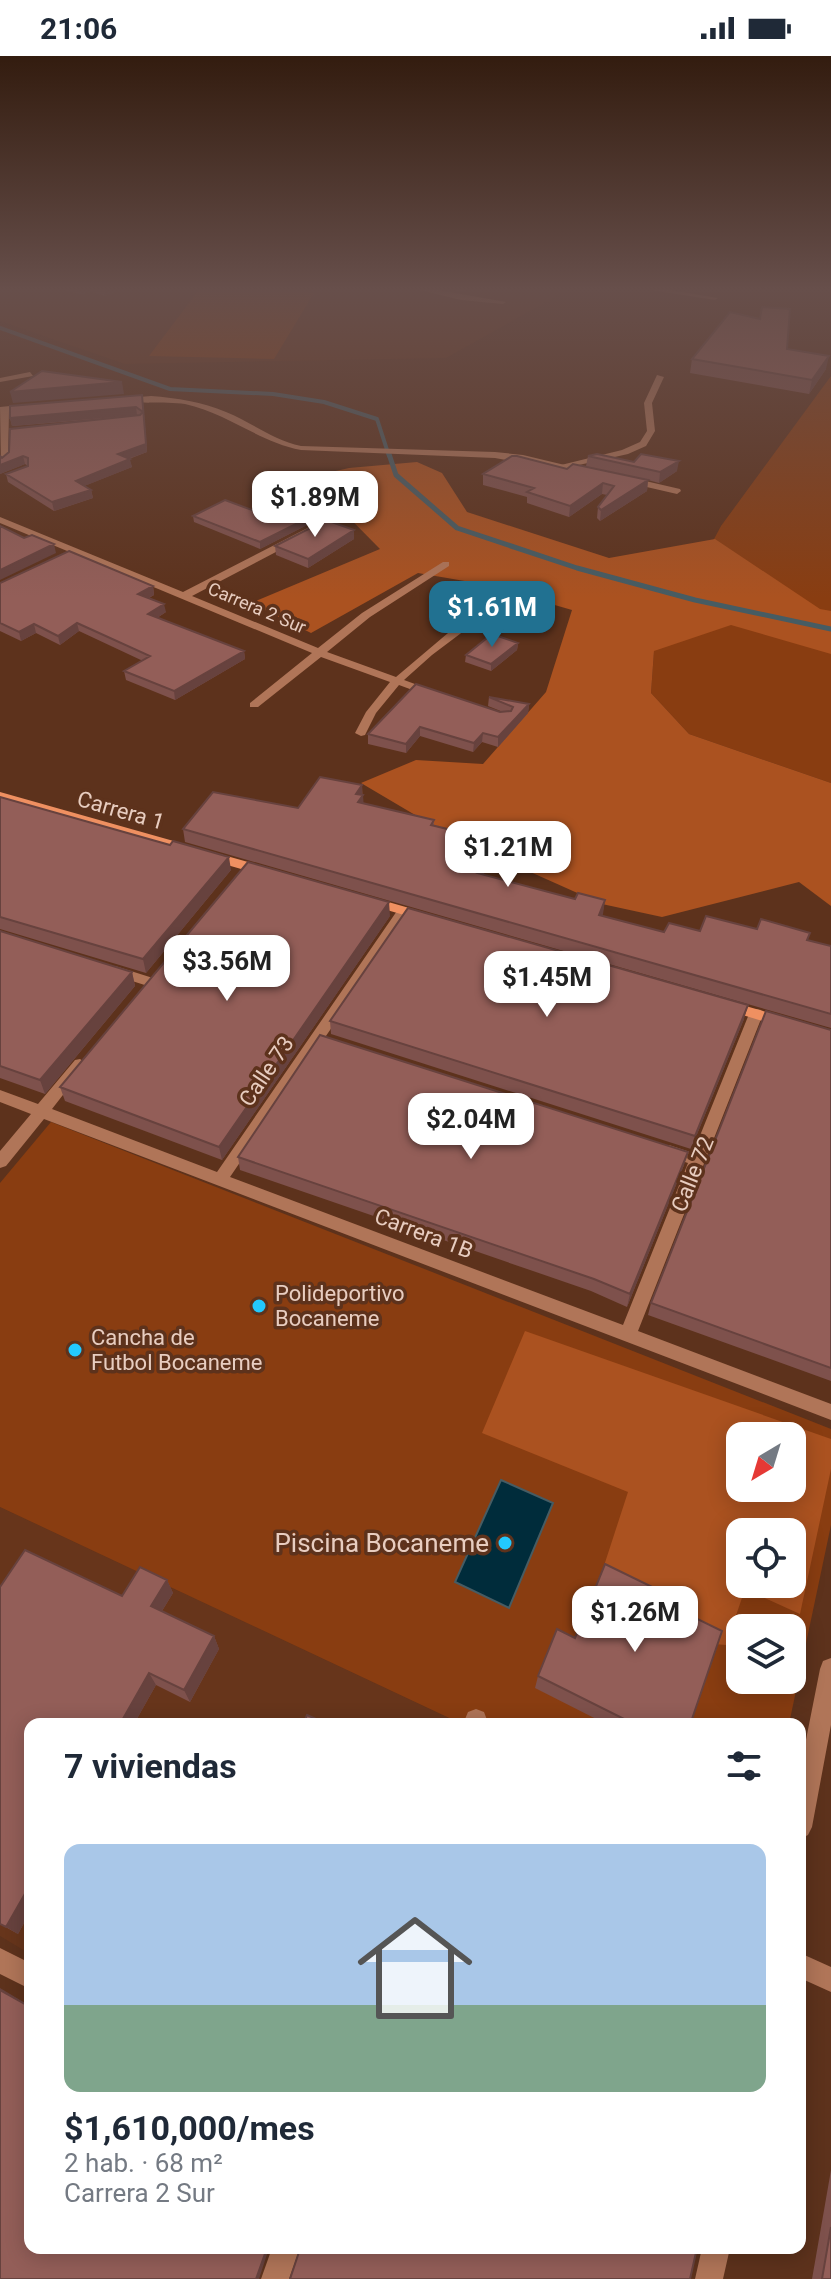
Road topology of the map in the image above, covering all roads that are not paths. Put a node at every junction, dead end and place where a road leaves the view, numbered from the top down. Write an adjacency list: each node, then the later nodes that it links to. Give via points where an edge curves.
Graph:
1 (654, 391): 8 (street, via 648,403 651,431 643,444)
2 (114, 400): 8 (street, via 175,399 235,419 288,446 523,458)
3 (36, 406): 4 (street)
4 (2, 408): 6 (street)
5 (20, 430): 6 (street)
6 (5, 432): 7 (street)
7 (4, 460)
8 (564, 467): 9 (street)
9 (607, 476)
10 (621, 479): 11 (street)
11 (677, 491)
12 (0, 520): 14 (street, Carrera 2 Sur)
13 (330, 520): 18 (street)
14 (73, 551): 15 (street); 18 (street, Carrera 2 Sur)
15 (61, 557)
16 (446, 564): 19 (street, via 366,615)
17 (516, 588): 20 (street)
18 (186, 595): 19 (street, Carrera 2 Sur)
19 (321, 653): 20 (street, Carrera 2 Sur); 22 (street)
20 (397, 682): 21 (street, Carrera 2 Sur); 23 (street, via 374,704)
21 (437, 695)
22 (254, 705)
23 (361, 733)
24 (0, 796): 25 (street, Carrera 1, via 241,872)
25 (274, 874)
26 (361, 898): 27 (street)
27 (404, 911): 28 (street); 40 (street, Calle 73, via 322,1040)
28 (434, 920)
29 (106, 968): 30 (street)
30 (151, 982)
31 (710, 1000): 32 (street)
32 (756, 1014): 33 (street); 38 (street, Calle 72)
33 (801, 1027)
34 (90, 1053): 36 (street)
35 (0, 1096): 36 (street, Carrera 1B)
36 (39, 1111): 39 (street); 40 (street, Carrera 1B)
37 (653, 1146): 38 (street)
38 (697, 1160): 41 (street, Calle 72)
39 (0, 1162)
40 (221, 1178): 41 (street, Carrera 1B)
41 (628, 1335): 42 (street, Carrera 1B)
42 (831, 1412)
43 (831, 1669): 44 (street)
44 (806, 1796)
45 (0, 1960): 47 (street)
46 (806, 1968): 48 (street)
47 (24, 1974)
48 (831, 1980)
49 (284, 2254): 51 (street)
50 (715, 2254): 52 (street)
51 (275, 2279)
52 (709, 2279)

